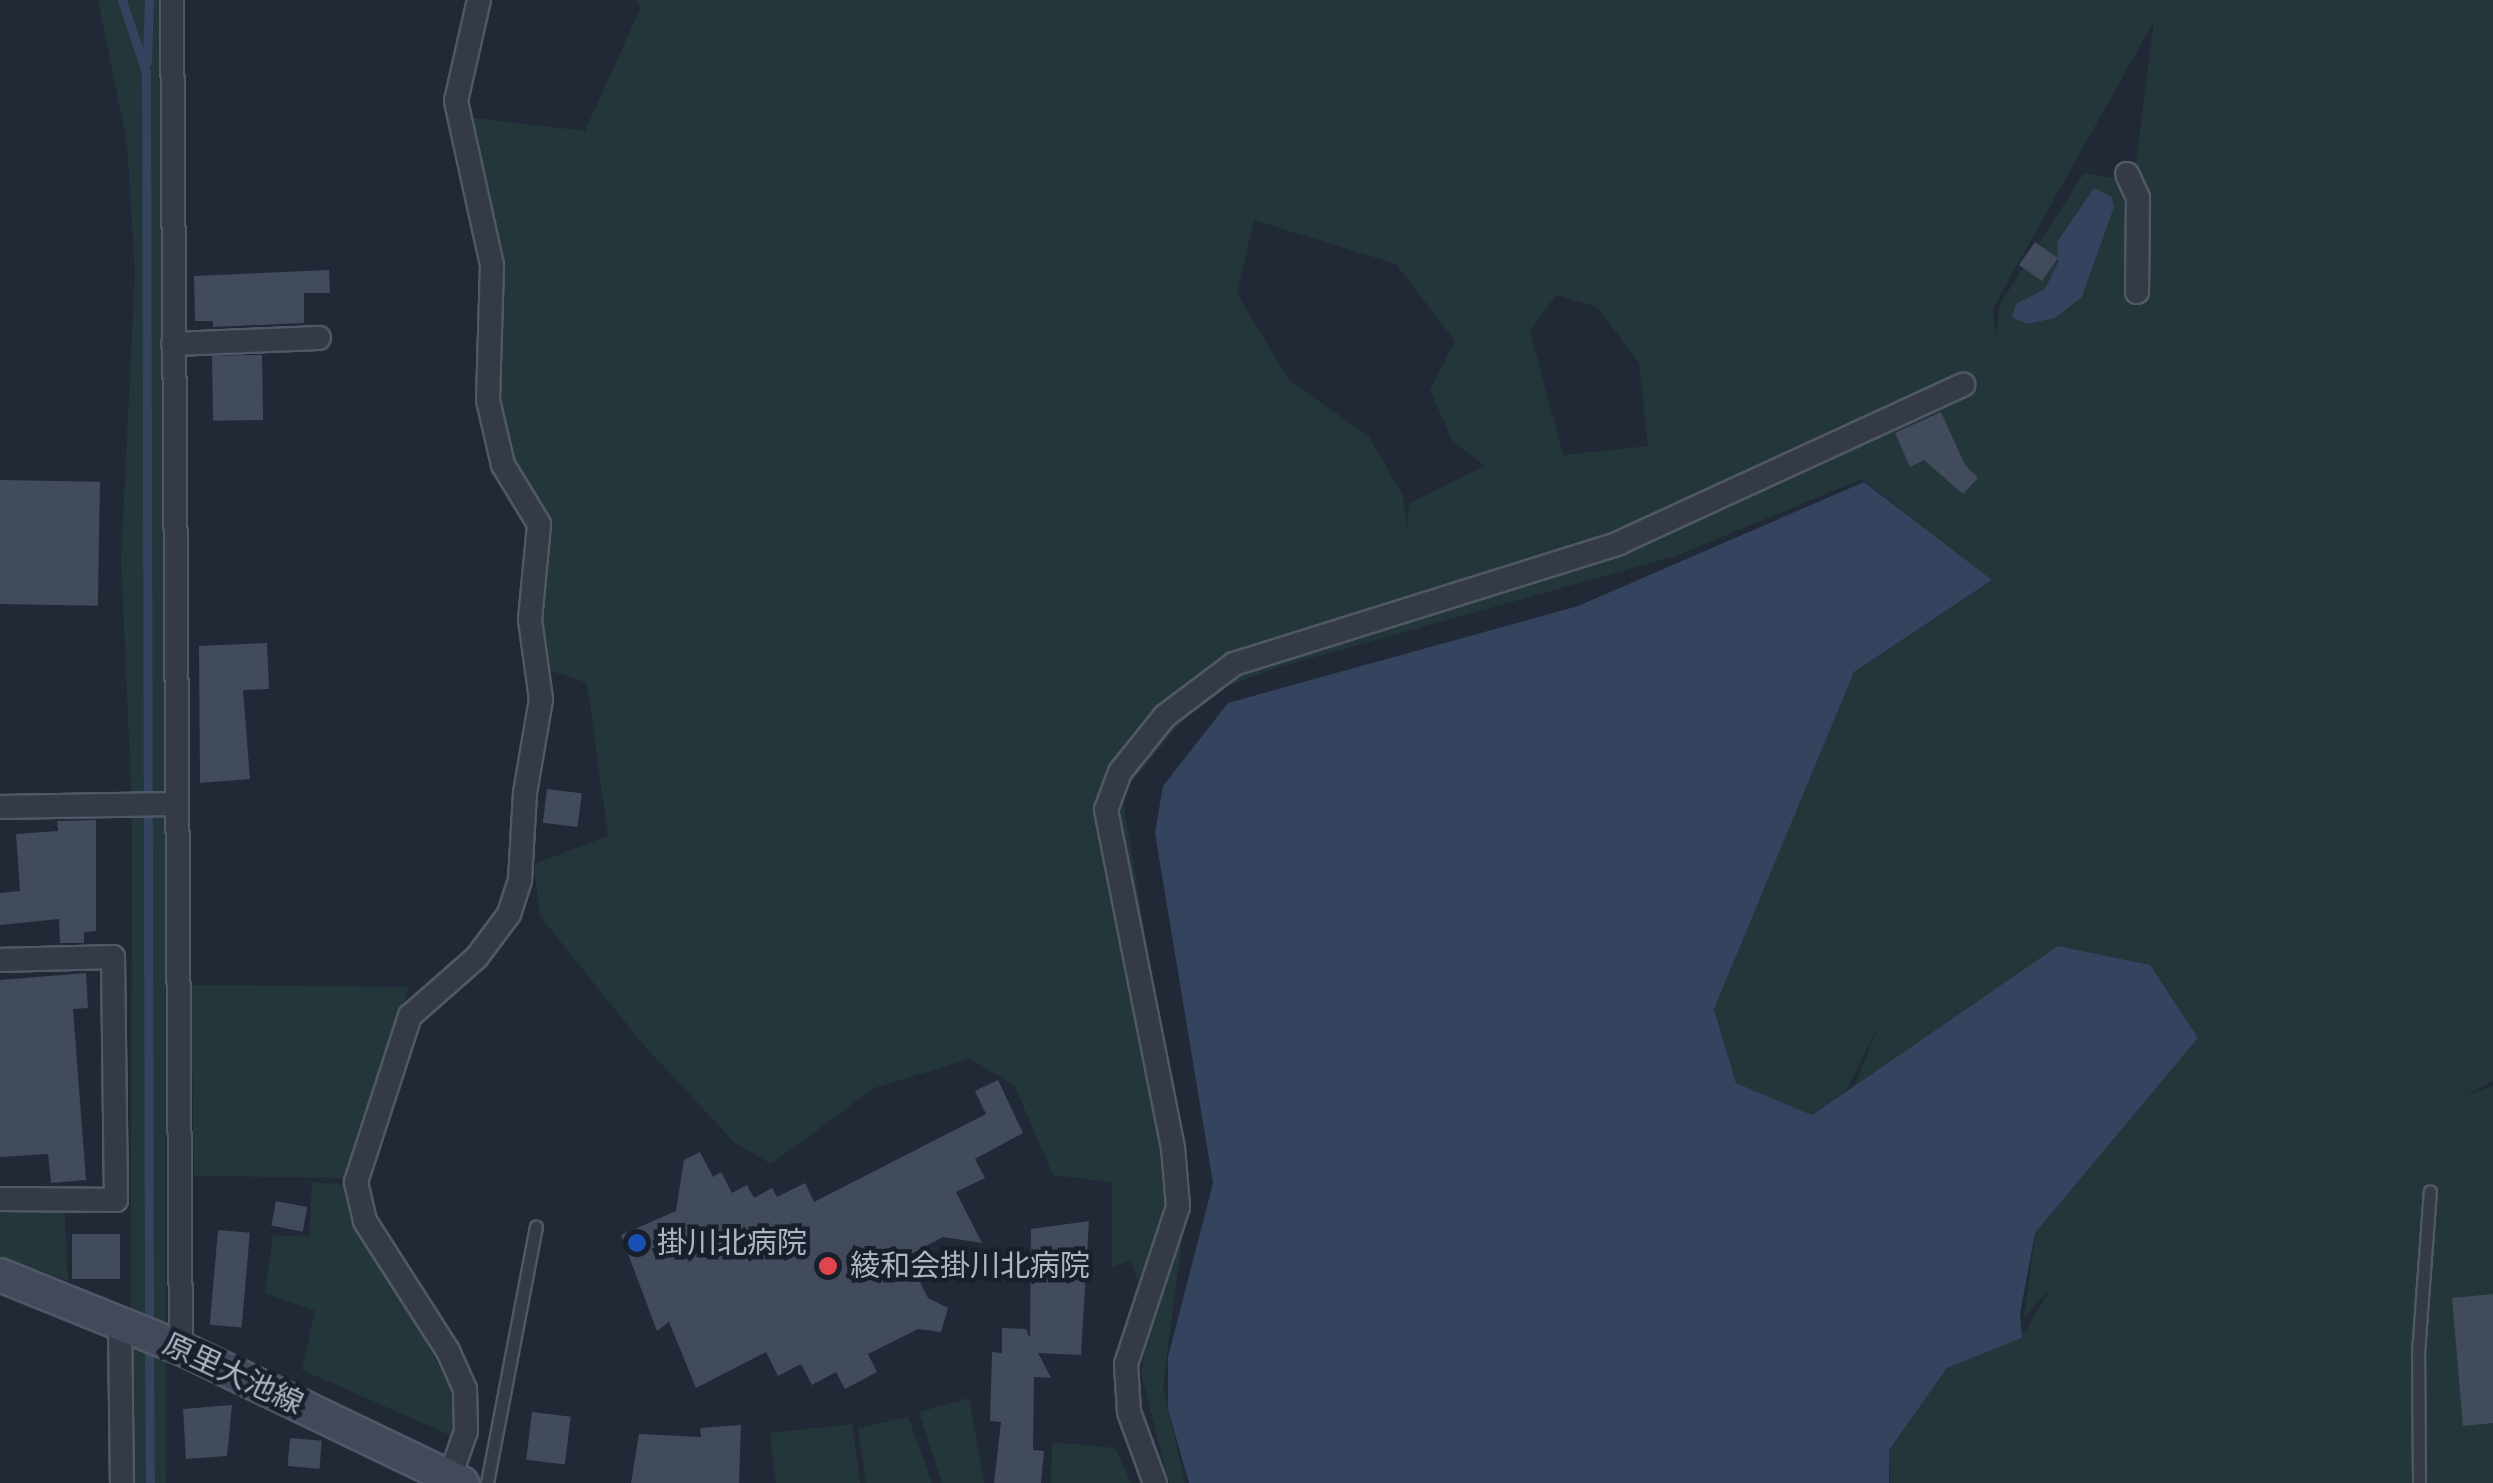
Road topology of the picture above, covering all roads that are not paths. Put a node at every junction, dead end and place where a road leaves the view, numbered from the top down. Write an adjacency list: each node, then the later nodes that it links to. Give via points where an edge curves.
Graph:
1 (172, 0): 6 (street)
2 (480, 0): 17 (street, via 456,101 492,265 488,400 504,465 539,524 530,620 542,700 510,914 478,956 410,1016 356,1182 365,1221 465,1389 466,1431)
3 (2127, 174): 4 (street, via 2138,198)
4 (2137, 292)
5 (319, 338): 6 (street)
6 (173, 344): 8 (street)
7 (1963, 385): 20 (street, via 1619,542 1234,664 1165,716 1120,772 1106,810 1173,1148 1178,1207 1126,1364 1129,1412)
8 (174, 804): 9 (street); 16 (street)
9 (0, 807)
10 (0, 960): 12 (street, via 113,958 116,1200)
11 (2430, 1191): 21 (lane, via 2418,1353)
12 (0, 1199)
13 (536, 1227): 19 (lane)
14 (0, 1275): 15 (main road, 原里大池線)
15 (126, 1326): 16 (main road, 原里大池線); 18 (street)
16 (178, 1347): 17 (main road, 原里大池線)
17 (456, 1480)
18 (122, 1483)
19 (487, 1483)
20 (1154, 1483)
21 (2419, 1483)

